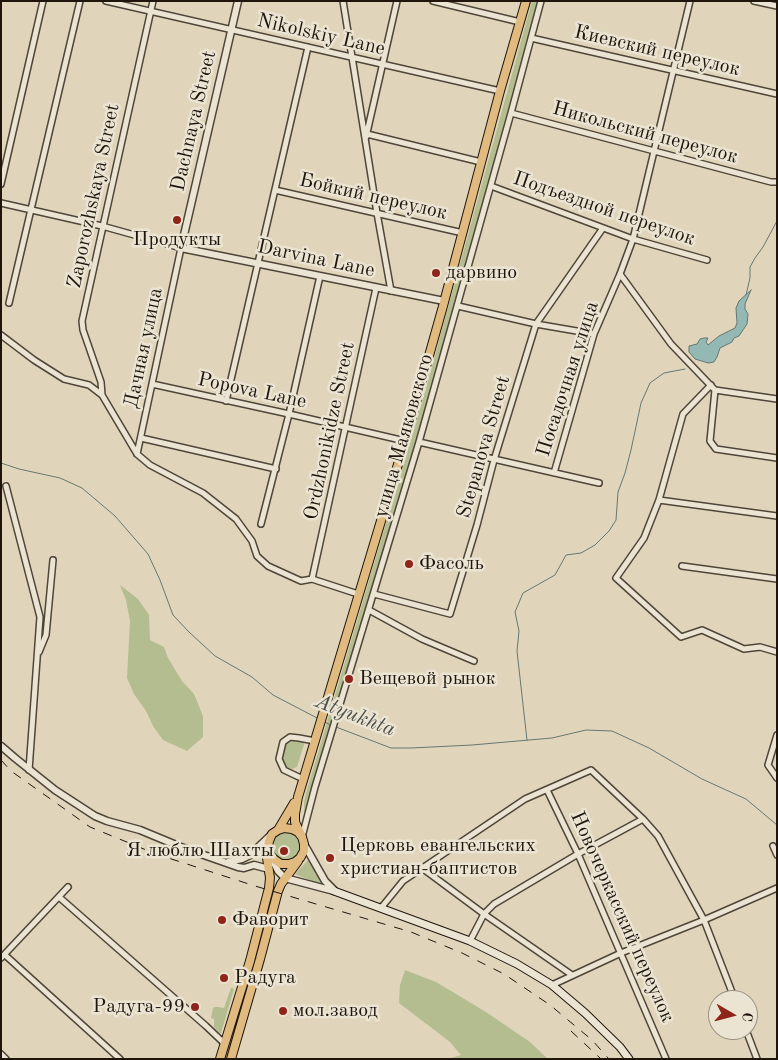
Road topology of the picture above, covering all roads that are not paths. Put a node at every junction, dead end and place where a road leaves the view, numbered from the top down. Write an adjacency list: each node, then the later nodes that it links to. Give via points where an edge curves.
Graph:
1 (43, 1): 30 (street)
2 (80, 1): 35 (street)
3 (106, 1): 14 (street, Nikolskiy Lane)
4 (153, 1): 14 (street, Zaporozhskaya Street)
5 (238, 1): 16 (street, Dachnaya Street)
6 (343, 1): 19 (street)
7 (397, 1): 20 (street)
8 (433, 1): 15 (street)
9 (526, 1): 15 (main road, улица Маяковского)
10 (541, 1): 17 (street, улица Маяковского)
11 (690, 1): 21 (street)
12 (754, 1): 13 (street)
13 (777, 6)
14 (151, 11): 16 (street, Nikolskiy Lane); 37 (street, Zaporozhskaya Street)
15 (520, 22): 22 (main road, улица Маяковского)
16 (231, 30): 18 (street, Nikolskiy Lane); 41 (street, Dachnaya Street)
17 (531, 38): 21 (street, Киевский переулок); 24 (street, улица Маяковского)
18 (308, 47): 19 (street, Nikolskiy Lane); 33 (street)
19 (352, 57): 20 (street, Nikolskiy Lane); 26 (street)
20 (383, 64): 22 (street, Nikolskiy Lane); 25 (street)
21 (674, 70): 23 (street, Киевский переулок); 27 (street)
22 (500, 91): 28 (main road, улица Маяковского)
23 (777, 94)
24 (511, 112): 27 (street, Никольский переулок); 31 (street, улица Маяковского)
25 (367, 134): 26 (street); 28 (street)
26 (365, 141): 36 (street)
27 (654, 151): 29 (street, Никольский переулок); 40 (street)
28 (481, 162): 39 (main road, улица Маяковского)
29 (774, 182): 32 (street)
30 (1, 184)
31 (491, 186): 38 (street, Подъездной переулок); 50 (street, улица Маяковского)
32 (777, 189)
33 (275, 190): 36 (street, Бойкий переулок); 43 (street)
34 (1, 203): 35 (street)
35 (31, 210): 37 (street); 49 (street)
36 (377, 213): 39 (street, Бойкий переулок); 47 (street)
37 (102, 226): 41 (street); 57 (street, Zaporozhskaya Street, via 82,321 82,330 101,382)
38 (602, 228): 40 (street, Подъездной переулок); 51 (street, Stepanova Street)
39 (463, 233): 48 (main road, улица Маяковского)
40 (633, 239): 42 (street, Подъездной переулок); 44 (street, Посадочная улица)
41 (181, 248): 43 (street, Darvina Lane); 54 (street, Дачная улица)
42 (707, 260)
43 (259, 263): 45 (street, Darvina Lane); 59 (street)
44 (620, 274): 52 (street, Посадочная улица); 55 (street, via 671,344)
45 (320, 276): 46 (street, Darvina Lane); 60 (street)
46 (376, 288): 47 (street, Darvina Lane); 61 (street, Ordzhonikidze Street)
47 (391, 291): 48 (street, Darvina Lane)
48 (444, 301): 63 (main road, улица Маяковского)
49 (9, 304)
50 (458, 306): 51 (street); 64 (street, улица Маяковского)
51 (536, 324): 52 (street); 67 (street, Stepanova Street)
52 (594, 334): 69 (street, Посадочная улица)
53 (1, 335): 57 (street, via 64,379 89,385)
54 (152, 384): 59 (street, Popova Lane); 62 (street, Дачная улица)
55 (711, 385): 56 (street); 72 (street, via 683,414)
56 (715, 390): 58 (street); 66 (street, via 710,441 716,449)
57 (102, 396): 65 (street)
58 (777, 399)
59 (226, 401): 60 (street, Popova Lane)
60 (290, 414): 61 (street, Popova Lane); 68 (street)
61 (346, 427): 63 (street, Popova Lane); 77 (street, Ordzhonikidze Street)
62 (141, 438): 65 (street, Дачная улица); 68 (street)
63 (405, 441): 79 (main road, улица Маяковского)
64 (419, 442): 67 (street); 80 (street, улица Маяковского)
65 (137, 454): 77 (street, via 150,465 203,494 236,519 252,541 257,556 268,566 301,581)
66 (777, 458)
67 (494, 460): 69 (street); 80 (street, Stepanova Street, via 450,614)
68 (276, 469): 74 (street)
69 (554, 473): 70 (street)
70 (599, 484)
71 (6, 486): 83 (street, via 40,617)
72 (659, 500): 73 (street); 82 (street, via 644,538 616,578 681,637 702,630 744,649 760,647)
73 (777, 516)
74 (261, 524)
75 (53, 560): 83 (street, via 46,635)
76 (682, 566): 78 (street)
77 (312, 579): 79 (street)
78 (777, 579)
79 (358, 594): 86 (main road, улица Маяковского)
80 (374, 594): 81 (street, улица Маяковского)
81 (369, 610): 84 (street, via 422,639); 95 (street, улица Маяковского, via 306,819)
82 (777, 652)
83 (36, 657): 88 (street)
84 (474, 661)
85 (777, 735): 89 (street, via 768,765)
86 (315, 738): 90 (main road, улица Маяковского); 90 (street, via 290,737 284,742 279,760 284,770)
87 (1, 746): 88 (street)
88 (29, 770): 101 (street, via 95,816)
89 (777, 778)
90 (303, 779): 92 (main road, улица Маяковского)
91 (547, 790): 93 (street, via 591,770); 98 (street, Новочеркасский переулок); 102 (street, via 525,799)
92 (298, 797): 94 (main road, улица Маяковского); 95 (main road, улица Маяковского, via 295,814)
93 (643, 819): 98 (street); 111 (street, via 658,836)
94 (275, 832): 95 (main road, via 292,829); 97 (main road, via 269,841); 101 (street, via 250,855)
95 (303, 841): 100 (main road, via 304,851); 107 (street)
96 (773, 846): 99 (street)
97 (269, 851): 100 (main road, via 281,864); 103 (main road); 104 (street)
98 (578, 854): 110 (street, via 494,904); 113 (street, Новочеркасский переулок)
99 (777, 855)
100 (300, 858): 104 (main road)
101 (224, 862): 103 (street, via 244,868 254,865)
102 (422, 868): 109 (street, via 403,881); 110 (street)
103 (269, 869): 119 (main road, via 265,903)
104 (285, 878): 107 (street); 124 (main road, via 278,891)
105 (68, 886): 108 (street)
106 (777, 888): 111 (street)
107 (334, 891): 109 (main road)
108 (59, 897): 114 (street); 119 (street)
109 (381, 908): 112 (main road)
110 (484, 914): 112 (street); 115 (street)
111 (704, 920): 113 (street); 117 (street)
112 (470, 941): 116 (main road)
113 (621, 953): 115 (street); 126 (street, Новочеркасский переулок)
114 (3, 957): 122 (street)
115 (572, 975): 116 (street)
116 (552, 985): 125 (main road, via 585,1013)
117 (731, 990)
118 (750, 1040): 127 (street)
119 (225, 1044): 123 (main road)
120 (1, 1054): 121 (street)
121 (6, 1059)
122 (120, 1059)
123 (220, 1059)
124 (231, 1059)
125 (629, 1059)
126 (666, 1059)
127 (757, 1059)

